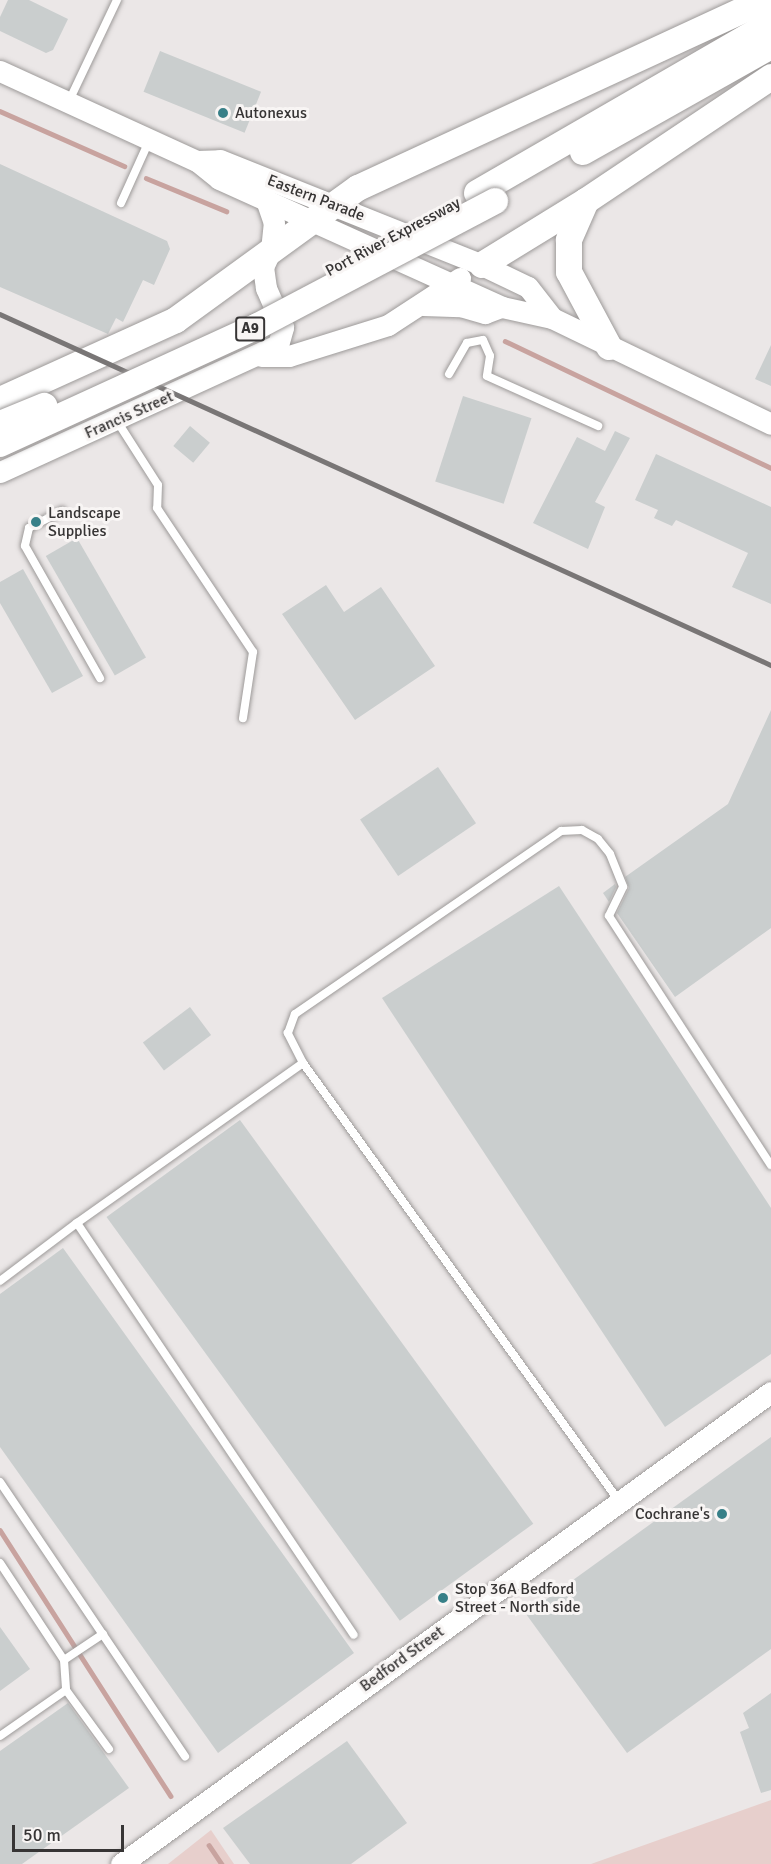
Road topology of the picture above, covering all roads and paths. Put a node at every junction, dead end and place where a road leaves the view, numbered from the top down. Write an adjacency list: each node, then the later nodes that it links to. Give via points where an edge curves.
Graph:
1 (117, 0): 7 (lane)
2 (765, 0): 12 (highway)
3 (771, 23): 11 (highway, Port River Expressway / A9)
4 (771, 46): 11 (highway, Port River Expressway / A9)
5 (0, 71): 7 (main road, Eastern Parade)
6 (771, 77): 13 (highway)
7 (69, 103): 8 (main road, Eastern Parade)
8 (149, 139): 9 (main road, Eastern Parade); 14 (lane)
9 (197, 161): 10 (main road, Eastern Parade, via 219,179); 12 (main road, Eastern Parade, via 220,160)
10 (265, 197): 15 (main road, Eastern Parade); 17 (main road, via 274,223)
11 (486, 197): 28 (highway, Port River Expressway / A9, bridge, via 240,316); 31 (highway, Port River Expressway / A9, bridge, via 258,326)
12 (347, 201): 15 (highway); 16 (main road); 18 (main road, Eastern Parade)
13 (586, 201): 18 (highway); 23 (highway, via 569,240 569,272)
14 (121, 203)
15 (312, 219): 16 (main road, Eastern Parade); 17 (highway)
16 (363, 244): 19 (main road, Eastern Parade)
17 (271, 250): 24 (main road, via 263,267 266,288 283,327 278,345); 26 (highway, via 176,320)
18 (482, 265): 19 (main road); 22 (main road, Eastern Parade, via 528,287)
19 (452, 284): 20 (main road); 21 (main road, Eastern Parade)
20 (423, 305): 21 (main road, via 459,306 485,313); 24 (main road, via 388,325 289,356)
21 (502, 307): 22 (main road, Eastern Parade)
22 (552, 318): 23 (main road, Eastern Parade)
23 (609, 347): 29 (main road, Eastern Parade)
24 (258, 356): 27 (main road, Francis Street)
25 (449, 374): 30 (lane, via 467,343 483,340 490,356 486,376)
26 (0, 399)
27 (117, 421): 32 (main road, Francis Street); 35 (lane, via 158,485 157,508 253,652)
28 (0, 424)
29 (771, 424)
30 (598, 426)
31 (0, 444)
32 (0, 472)
33 (62, 511): 34 (lane, via 29,528 25,546)
34 (100, 678)
35 (243, 718)
36 (303, 1063): 37 (lane, via 288,1032 296,1014 561,831 582,830 598,839 610,854 623,887 609,916); 38 (lane); 42 (lane)
37 (771, 1165)
38 (77, 1223): 39 (lane); 45 (lane)
39 (0, 1281)
40 (771, 1392): 42 (main road, Bedford Street)
41 (0, 1482): 44 (lane)
42 (619, 1501): 51 (main road, Bedford Street)
43 (0, 1563): 46 (lane)
44 (103, 1634): 46 (lane); 50 (lane)
45 (354, 1635)
46 (64, 1660): 47 (lane)
47 (66, 1690): 48 (lane); 49 (lane)
48 (0, 1736)
49 (109, 1749)
50 (185, 1756)
51 (121, 1864)

